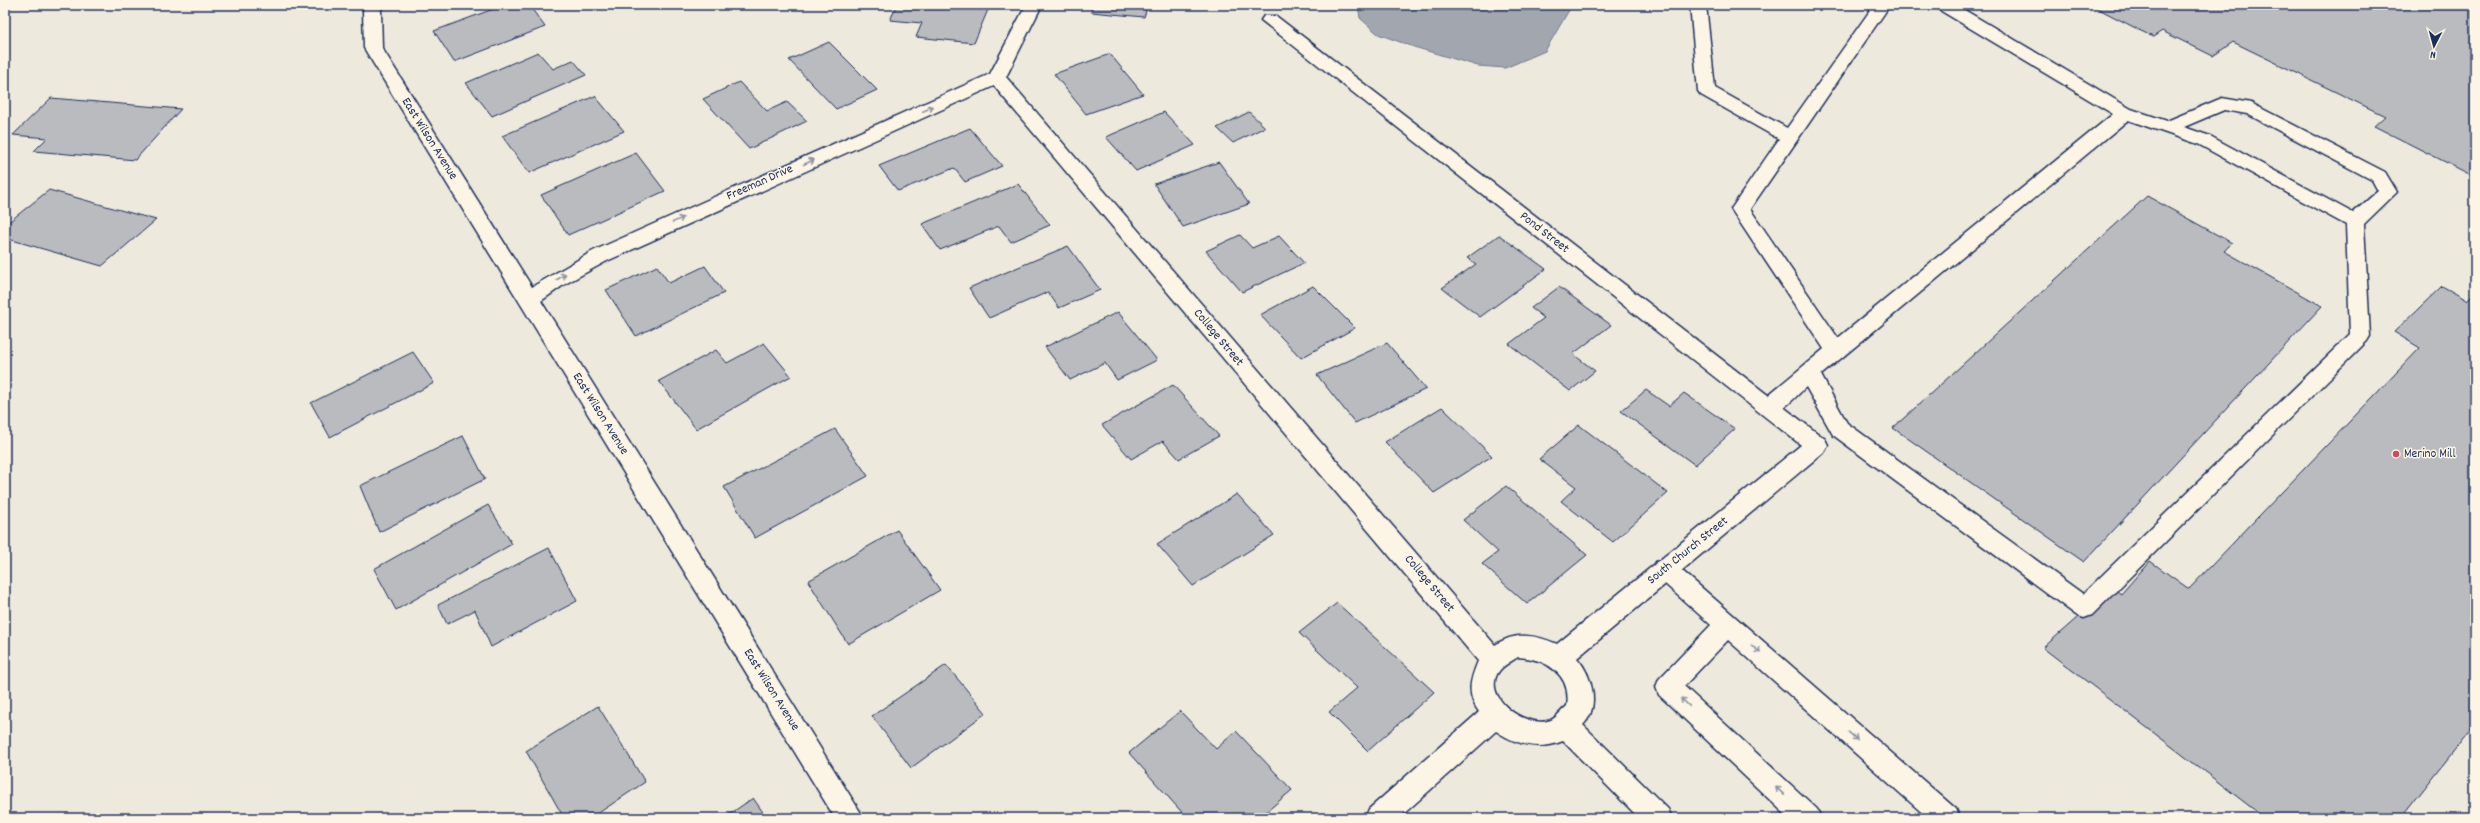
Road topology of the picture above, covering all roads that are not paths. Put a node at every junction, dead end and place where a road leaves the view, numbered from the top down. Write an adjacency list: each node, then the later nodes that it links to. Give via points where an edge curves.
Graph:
1 (375, 5): 12 (street, East Wilson Avenue, via 372,10 373,48)
2 (1034, 5): 7 (street)
3 (1698, 5): 10 (lane, via 1707,91)
4 (1882, 5): 10 (lane)
5 (1944, 5): 8 (lane)
6 (1270, 20): 15 (street, Pond Street)
7 (997, 78): 12 (street, Freeman Drive, one-way to 7, via 558,279 600,256); 21 (street, College Street)
8 (2124, 113): 9 (lane); 13 (lane)
9 (2166, 128): 11 (lane, via 2204,140); 11 (lane, via 2222,104 2251,109 2379,176 2388,192)
10 (1790, 137): 13 (lane, via 1740,209)
11 (2355, 222): 16 (lane, via 2360,336 2084,608)
12 (529, 299): 24 (street, East Wilson Avenue)
13 (1836, 350): 14 (lane)
14 (1809, 373): 15 (lane); 16 (lane)
15 (1768, 406): 17 (street, Pond Street)
16 (1840, 429): 17 (lane)
17 (1817, 445): 18 (street, South Church Street)
18 (1664, 569): 19 (lane); 20 (street, South Church Street)
19 (1727, 624): 27 (lane, one-way to 19, via 1668,687); 28 (lane, one-way to 28)
20 (1559, 658): 21 (street, via 1552,652 1533,646 1514,646 1498,653); 23 (street, via 1567,664 1577,680 1581,697 1577,714)
21 (1492, 659): 22 (street, via 1482,682 1485,700)
22 (1494, 716): 23 (street, via 1510,728 1529,735 1549,734); 25 (street)
23 (1566, 726): 26 (street)
24 (850, 818)
25 (1379, 818)
26 (1658, 818)
27 (1808, 818)
28 (1947, 818)

